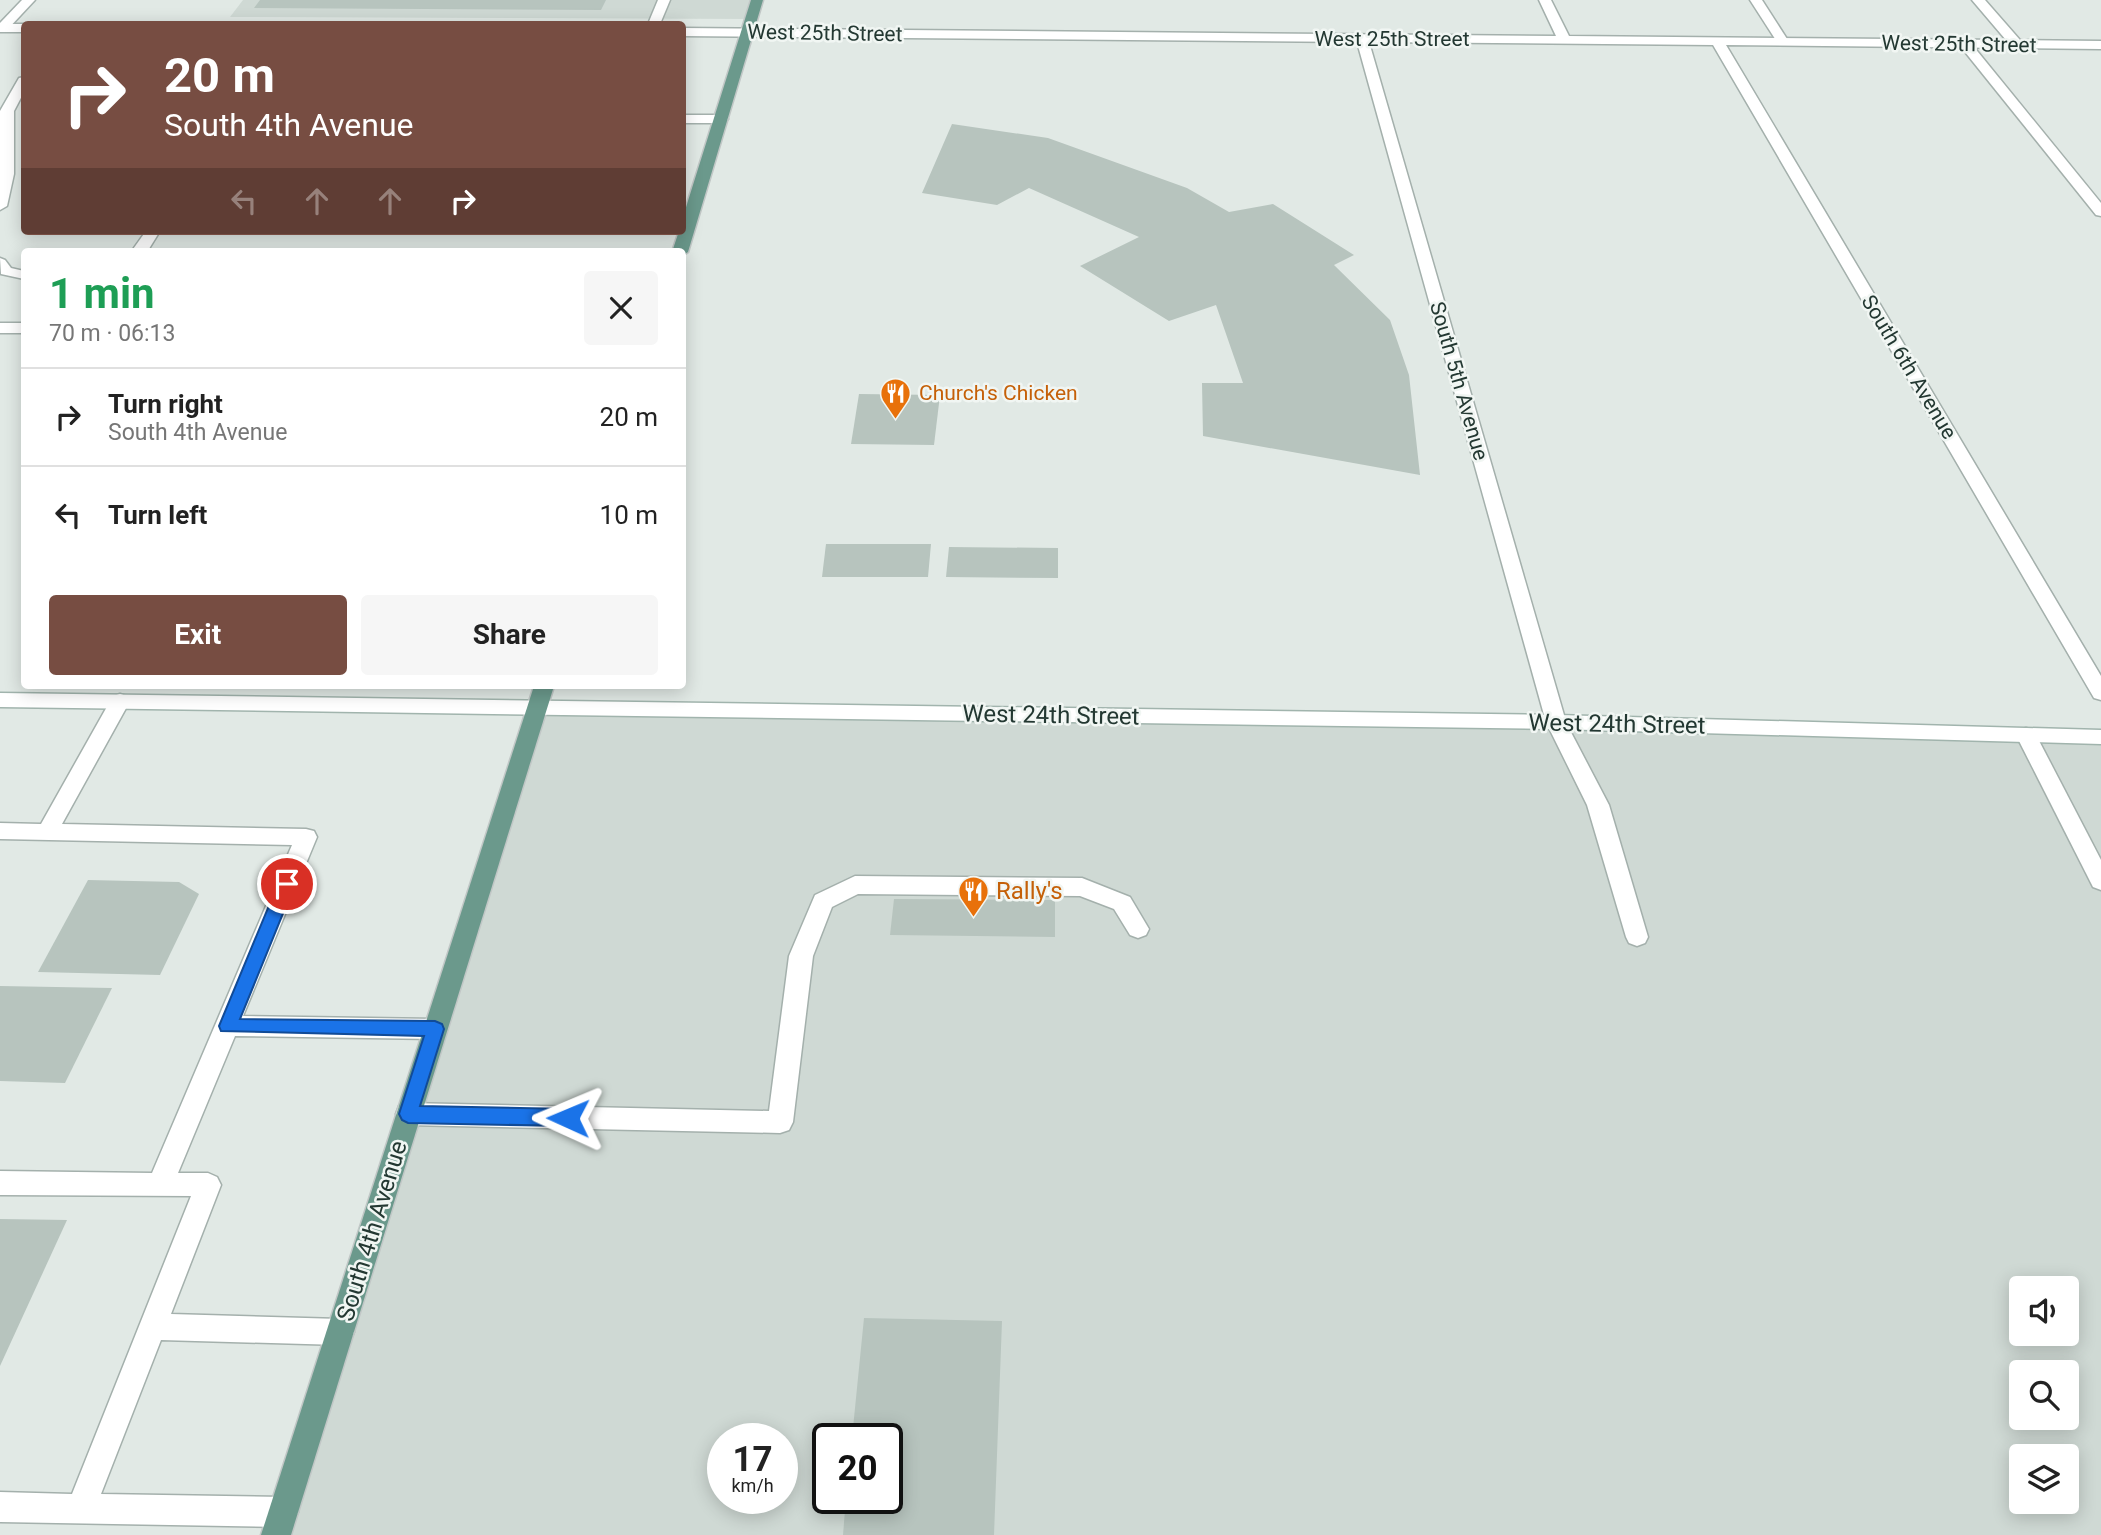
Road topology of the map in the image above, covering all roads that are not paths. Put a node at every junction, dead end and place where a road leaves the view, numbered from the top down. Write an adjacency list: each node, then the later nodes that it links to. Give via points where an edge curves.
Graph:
1 (29, 0): 8 (street)
2 (664, 0): 7 (street)
3 (757, 0): 11 (main road)
4 (1545, 0): 13 (street)
5 (1756, 0): 15 (street)
6 (1978, 0): 17 (street)
7 (655, 21)
8 (1, 28): 9 (street)
9 (21, 28)
10 (686, 32): 11 (street, West 25th Street)
11 (747, 32): 12 (street, West 25th Street); 21 (main road)
12 (1362, 39): 13 (street, West 25th Street); 36 (street, South 5th Avenue)
13 (1564, 40): 14 (street, West 25th Street)
14 (1717, 41): 15 (street, West 25th Street); 32 (street, South 6th Avenue)
15 (1783, 41): 16 (street, West 25th Street)
16 (1965, 44): 17 (street, West 25th Street); 26 (street)
17 (2017, 45): 18 (street, West 25th Street)
18 (2101, 45)
19 (21, 86): 22 (street, via 7,111)
20 (686, 119): 21 (street)
21 (721, 119): 27 (main road)
22 (4, 132): 23 (street)
23 (7, 174): 24 (street); 25 (street)
24 (21, 174)
25 (0, 206)
26 (2101, 212)
27 (686, 233)
28 (0, 264): 29 (street, via 6,271)
29 (21, 274)
30 (0, 328): 31 (street)
31 (21, 328)
32 (2101, 693)
33 (540, 697): 35 (street, West 24th Street); 36 (street, West 24th Street); 45 (main road, South 4th Avenue)
34 (0, 700): 35 (street, West 24th Street)
35 (120, 701): 40 (street)
36 (1556, 722): 37 (street, West 24th Street); 43 (street, South 5th Avenue, via 1598,805)
37 (2026, 736): 38 (street, West 24th Street); 41 (street)
38 (2101, 737)
39 (0, 831): 40 (street)
40 (47, 832): 44 (street, via 306,837)
41 (2101, 881)
42 (1138, 929): 46 (street, via 1122,903 1082,887 855,885 823,901 801,956 780,1122)
43 (1636, 937)
44 (228, 1026): 45 (street); 48 (street)
45 (435, 1029): 46 (main road, South 4th Avenue)
46 (408, 1114): 50 (main road, South 4th Avenue)
47 (0, 1183): 48 (street)
48 (160, 1185): 49 (street, via 208,1185)
49 (152, 1327): 50 (street); 52 (street)
50 (340, 1332): 53 (main road, South 4th Avenue)
51 (0, 1507): 52 (street)
52 (81, 1508): 53 (street)
53 (279, 1524)

